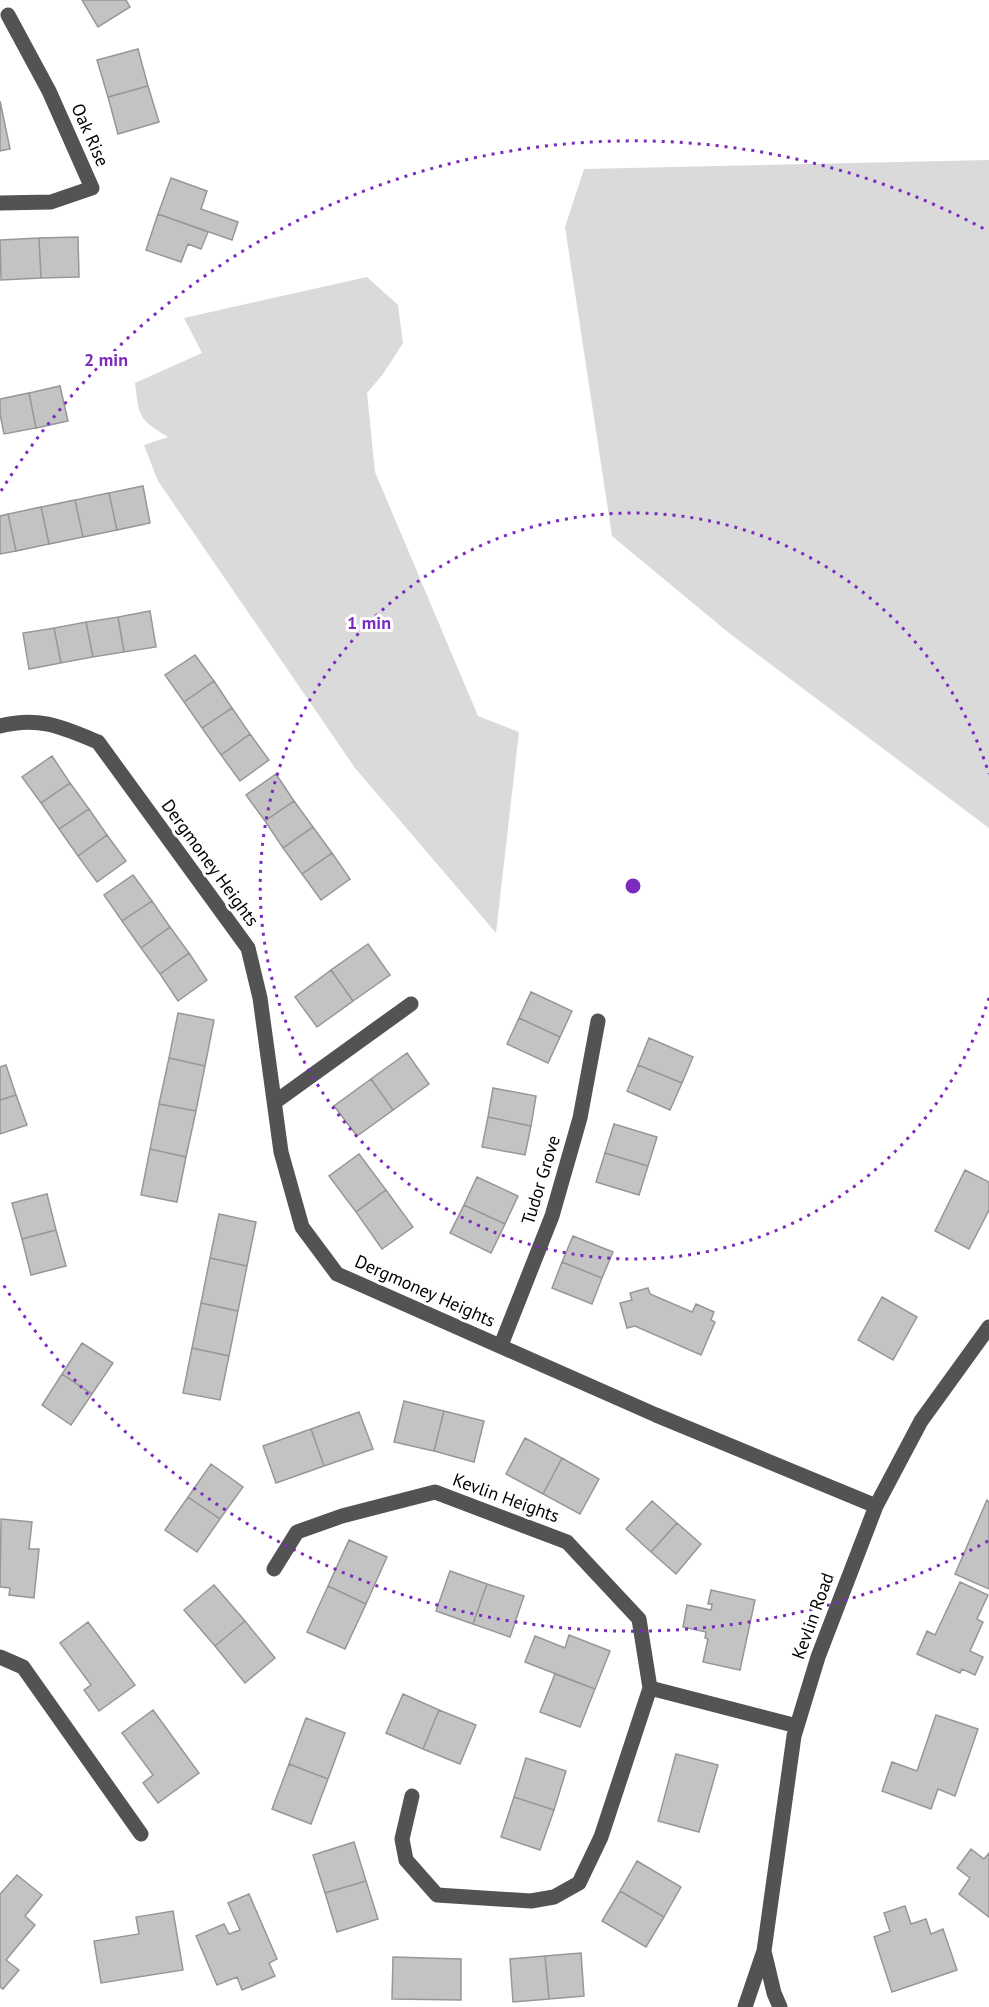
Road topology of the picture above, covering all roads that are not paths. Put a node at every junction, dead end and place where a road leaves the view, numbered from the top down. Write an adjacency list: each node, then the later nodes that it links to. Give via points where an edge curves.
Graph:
1 (8, 15): 2 (street, Oak Rise, via 49,91 92,188 51,202)
2 (0, 204)
3 (0, 726): 6 (street, Dergmoney Heights, via 20,721 58,725 98,742 248,948 260,998)
4 (411, 1004): 6 (street)
5 (598, 1021): 8 (street, Tudor Grove, via 580,1118 552,1216)
6 (275, 1102): 8 (street, Dergmoney Heights, via 281,1152 302,1227 337,1274)
7 (989, 1327): 9 (street, Kevlin Road, via 921,1421)
8 (501, 1346): 9 (street, Dergmoney Heights)
9 (876, 1506): 13 (street, Kevlin Road, via 818,1657)
10 (274, 1569): 12 (street, Kevlin Heights, via 297,1532 435,1492 567,1542 639,1619)
11 (0, 1657): 15 (street, via 23,1667)
12 (650, 1688): 13 (street); 14 (street, via 601,1837 579,1883 554,1897 531,1901 438,1896 406,1860 402,1839)
13 (798, 1726): 16 (street, Kevlin Road)
14 (412, 1796)
15 (141, 1834)
16 (764, 1950): 17 (street, Kevlin Road); 18 (street, Kevlin Road)
17 (745, 2007)
18 (780, 2007)

